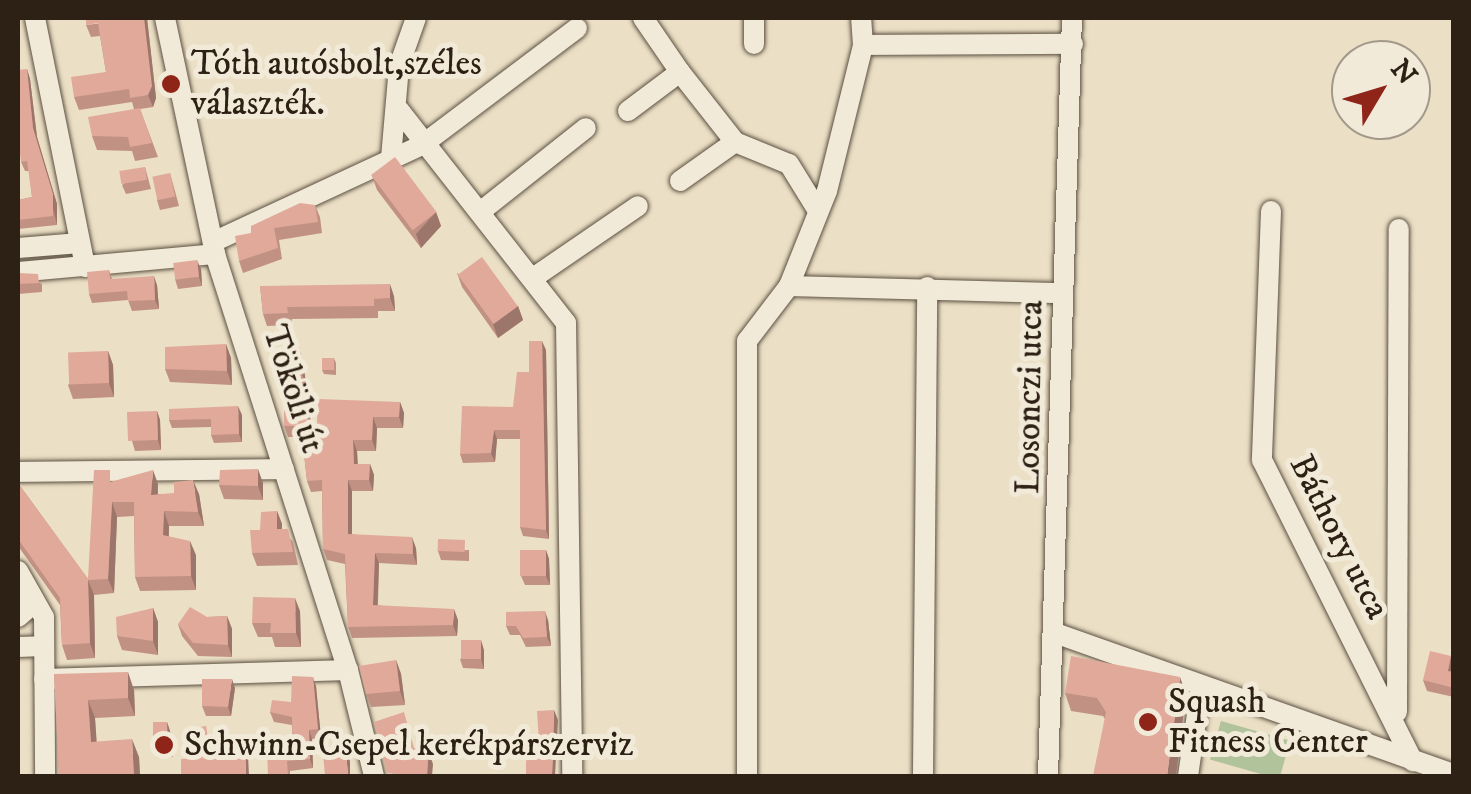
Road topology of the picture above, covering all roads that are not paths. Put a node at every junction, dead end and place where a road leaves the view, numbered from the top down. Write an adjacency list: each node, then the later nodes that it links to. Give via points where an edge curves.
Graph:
1 (35, 18): 25 (street)
2 (166, 18): 27 (street, Tököli út)
3 (416, 18): 13 (street, via 399,66)
4 (643, 18): 12 (street)
5 (754, 18): 9 (street)
6 (861, 18): 11 (street)
7 (1072, 18): 10 (street, Losonczi utca)
8 (577, 28): 17 (street)
9 (754, 44)
10 (1073, 44): 11 (street); 33 (street, Losonczi utca)
11 (864, 45): 22 (street)
12 (680, 72): 14 (street); 16 (street)
13 (399, 110): 17 (street); 18 (street)
14 (628, 111)
15 (586, 128): 21 (street)
16 (735, 142): 19 (street); 22 (street, via 789,164)
17 (422, 145): 18 (street); 21 (street)
18 (391, 158): 27 (street)
19 (680, 181)
20 (638, 206): 30 (street)
21 (480, 212): 30 (street)
22 (818, 212): 31 (street)
23 (1271, 212): 45 (street, Báthory utca, via 1262,460)
24 (1398, 230): 45 (street)
25 (80, 243): 26 (street); 28 (street)
26 (18, 248)
27 (214, 248): 28 (street); 34 (street, Tököli út)
28 (84, 266): 29 (street)
29 (18, 272)
30 (533, 278): 50 (street, via 564,314)
31 (789, 286): 32 (street); 51 (street, via 747,341)
32 (927, 287): 33 (street); 52 (street)
33 (1064, 293): 39 (street, Losonczi utca)
34 (284, 469): 35 (street); 42 (street, Tököli út)
35 (18, 472)
36 (18, 571): 40 (street, via 42,609)
37 (18, 601): 38 (street, via 25,611)
38 (18, 617)
39 (1055, 633): 44 (street); 53 (street, Losonczi utca)
40 (43, 646): 41 (street); 43 (street)
41 (18, 647)
42 (348, 670): 43 (street); 49 (street, Tököli út)
43 (44, 679): 48 (street)
44 (1201, 687): 46 (street); 54 (street)
45 (1396, 721): 46 (street, Báthory utca)
46 (1413, 761): 47 (street)
47 (1454, 774)
48 (44, 776)
49 (374, 776)
50 (572, 776)
51 (747, 776)
52 (923, 776)
53 (1049, 776)
54 (1188, 776)

